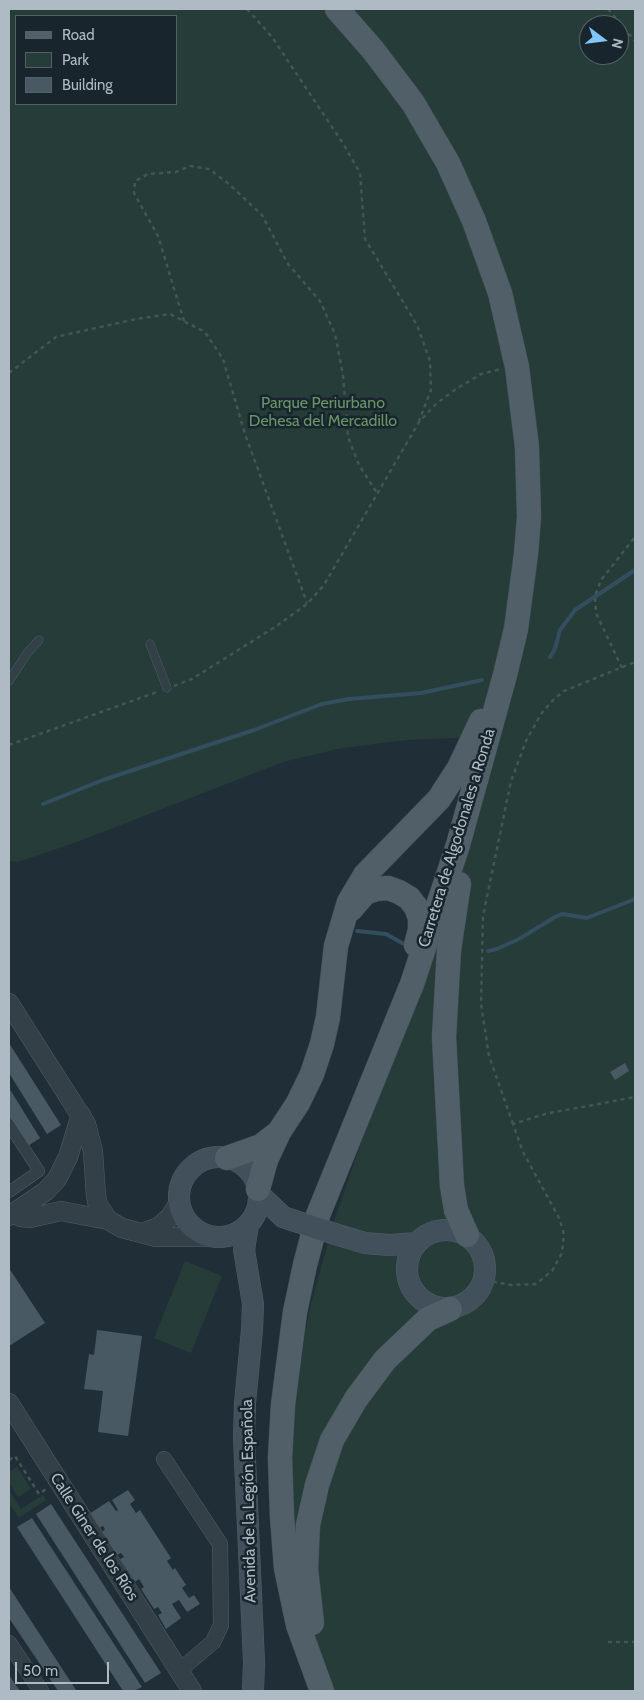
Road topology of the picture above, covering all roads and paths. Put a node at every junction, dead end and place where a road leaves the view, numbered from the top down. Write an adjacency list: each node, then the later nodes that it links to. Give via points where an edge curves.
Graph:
1 (247, 9): 8 (path, via 272,37 360,173 365,239 417,325 430,361 431,390)
2 (337, 9): 6 (main road, Carretera de Algodonales a Ronda, via 413,103 448,163 500,292)
3 (608, 9): 4 (path)
4 (635, 41)
5 (184, 321): 7 (path, via 170,314 56,337); 9 (path, via 158,236 134,193 134,181 148,174 176,172 190,166 209,170 262,215 288,264 320,300 336,342 343,375 348,437 359,465); 11 (path, via 205,332 223,358 246,434)
6 (517, 367): 8 (path, via 481,374 436,404); 16 (main road, Carretera de Algodonales a Ronda, via 527,447 529,517 522,594)
7 (9, 373)
8 (419, 422): 9 (path)
9 (377, 493): 11 (path, via 324,585)
10 (635, 537): 15 (path, via 601,580 595,596 596,613)
11 (307, 604): 18 (path, via 192,679)
12 (39, 640): 17 (lane)
13 (150, 644): 18 (lane)
14 (635, 662): 15 (path)
15 (622, 668): 26 (path, via 564,691 553,700 526,741 512,781 483,916 481,1004 489,1056)
16 (505, 676): 20 (main road, Carretera de Algodonales a Ronda); 21 (main road, via 488,702 477,732 439,798 365,876 349,902)
17 (9, 681)
18 (167, 688): 19 (path)
19 (9, 745)
20 (473, 791): 22 (main road, Carretera de Algodonales a Ronda); 38 (main road, via 471,832 454,906 444,1037 452,1186 456,1210)
21 (345, 916): 22 (main road, via 365,893 376,889 388,888 409,898 420,918); 28 (main road, via 336,946 322,1044 302,1095)
22 (412, 984): 57 (main road, Carretera de Algodonales a Ronda, via 318,1216 304,1265 288,1358 280,1458 286,1568 298,1625)
23 (9, 1003): 25 (street)
24 (635, 1098): 26 (path, via 546,1114)
25 (81, 1115): 33 (street, via 68,1157 57,1179 46,1192); 35 (street, via 91,1140 98,1205)
26 (513, 1124): 43 (path, via 523,1152 559,1218 564,1234 562,1253 552,1271 536,1284 511,1286)
27 (9, 1125): 31 (street, via 39,1172)
28 (279, 1132): 29 (main road, via 261,1146); 30 (main road, via 266,1160)
29 (227, 1158): 30 (main road, via 247,1169); 32 (main road, via 203,1161 193,1168 180,1189)
30 (259, 1191): 34 (main road); 36 (main road, via 256,1213)
31 (9, 1192)
32 (180, 1201): 37 (street, via 170,1217); 39 (main road, via 190,1224)
33 (12, 1214): 35 (street, via 25,1218 61,1212)
34 (288, 1219): 36 (main road); 40 (main road, bridge)
35 (108, 1220): 37 (street, via 122,1228)
36 (249, 1224): 39 (main road, via 238,1232); 44 (main road, Avenida de la Legión Española, via 244,1250)
37 (144, 1232): 39 (street, via 156,1237)
38 (467, 1235): 41 (main road, via 454,1230 440,1230); 43 (main road, via 483,1254)
39 (214, 1237): 44 (main road, Avenida de la Legión Española, via 236,1260)
40 (365, 1243): 41 (main road); 42 (main road)
41 (417, 1243): 42 (main road, via 407,1263)
42 (407, 1274): 45 (main road, via 410,1286 422,1300 438,1308)
43 (485, 1280): 45 (main road, via 472,1300)
44 (248, 1281): 56 (main road, Avenida de la Legión Española, via 253,1304 244,1438)
45 (450, 1309): 57 (main road, via 428,1319 385,1360 356,1399 332,1440 316,1485 308,1525 306,1569)
46 (9, 1403): 53 (street, Calle Giner de los Ríos)
47 (164, 1459): 53 (street, via 220,1544 221,1625 213,1642)
48 (9, 1460): 49 (path, via 15,1456 39,1494)
49 (43, 1491)
50 (608, 1642): 51 (path)
51 (635, 1642)
52 (9, 1643): 54 (street)
53 (180, 1670): 55 (street, Calle Giner de los Ríos)
54 (41, 1691)
55 (192, 1691)
56 (253, 1691)
57 (323, 1691)

